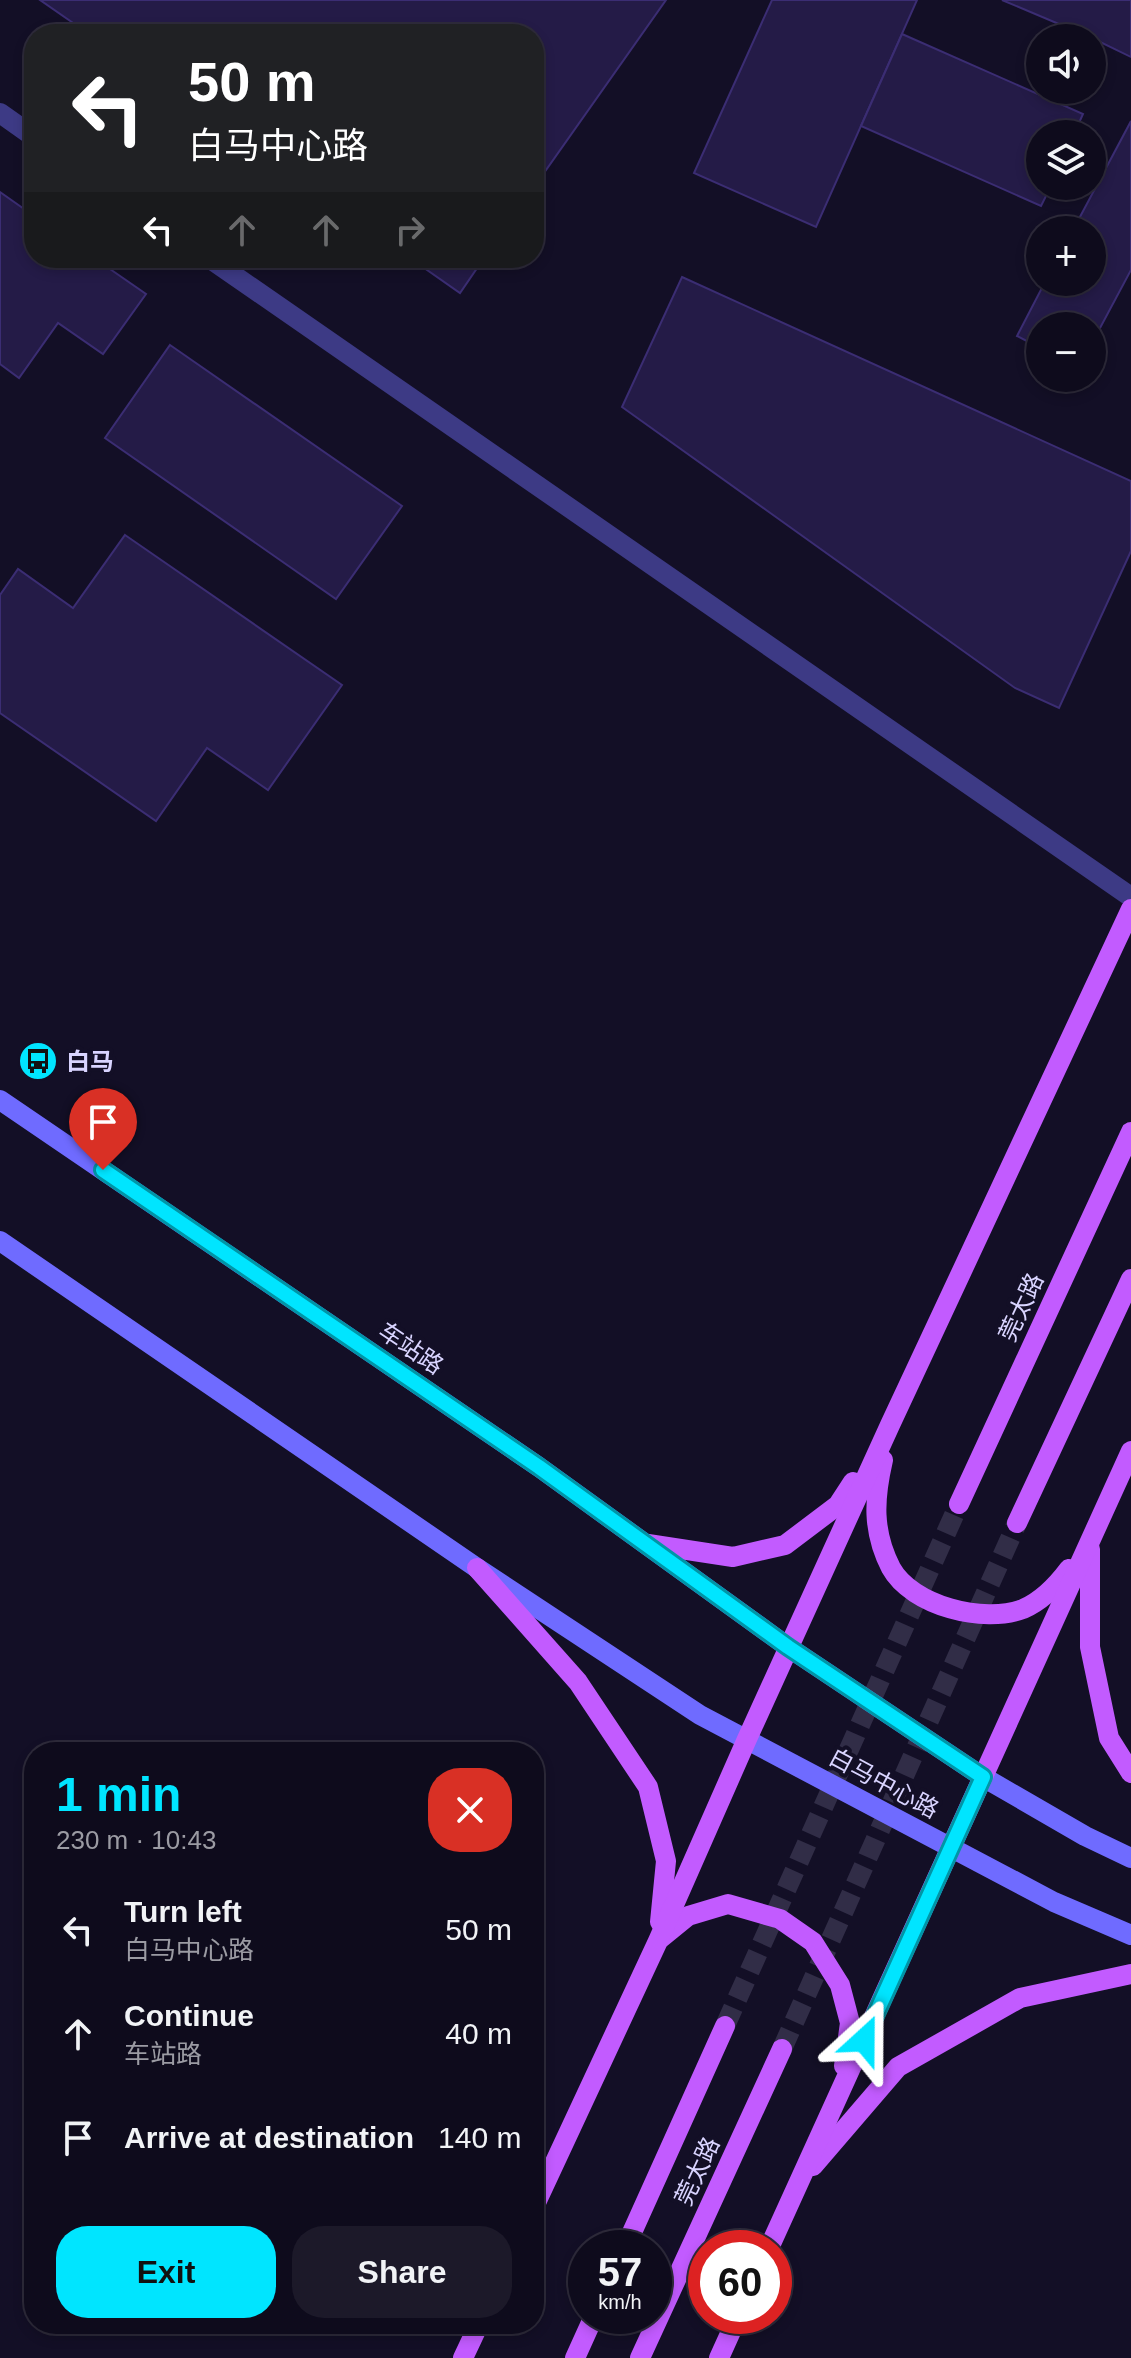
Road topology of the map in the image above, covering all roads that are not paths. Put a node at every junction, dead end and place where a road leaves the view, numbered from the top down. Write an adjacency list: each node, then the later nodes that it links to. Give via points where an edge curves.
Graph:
1 (0, 113): 2 (lane)
2 (24, 130)
3 (223, 268): 4 (lane)
4 (1131, 897)
5 (1131, 909): 10 (main road)
6 (0, 1100): 15 (main road, 车站路)
7 (1131, 1132): 12 (main road, 莞太路)
8 (0, 1241): 16 (main road)
9 (1131, 1279): 13 (main road)
10 (890, 1425): 14 (main road, via 876,1491 876,1527 892,1570 914,1593 945,1607 985,1615 1023,1609 1056,1588); 15 (main road, via 838,1505 785,1545 733,1557); 17 (main road)
11 (1131, 1451): 14 (main road)
12 (959, 1504)
13 (1017, 1523)
14 (1090, 1541): 19 (main road, via 1090,1647 1109,1738); 20 (main road)
15 (648, 1544): 17 (main road, 车站路)
16 (477, 1568): 18 (main road, 白马中心路, via 700,1715); 24 (main road, via 578,1682 648,1787 666,1861)
17 (788, 1647): 18 (main road); 20 (main road)
18 (747, 1739): 21 (main road, 白马中心路); 24 (main road)
19 (1131, 1773)
20 (983, 1777): 21 (main road); 22 (main road)
21 (951, 1848): 23 (main road, 白马中心路); 28 (main road)
22 (1131, 1858)
23 (1131, 1935)
24 (658, 1941): 28 (main road, via 688,1916 728,1904 780,1919 813,1942 840,1985 850,2023); 30 (main road)
25 (1131, 1974): 29 (main road, via 1020,1998 898,2067)
26 (725, 2026): 31 (main road, 莞太路)
27 (782, 2049): 38 (main road, 莞太路)
28 (840, 2091): 29 (main road)
29 (798, 2185): 32 (main road)
30 (544, 2186)
31 (633, 2230)
32 (777, 2230)
33 (474, 2334): 36 (main road)
34 (586, 2334): 37 (main road)
35 (730, 2334): 39 (main road)
36 (463, 2358)
37 (575, 2358)
38 (640, 2358)
39 (719, 2358)

